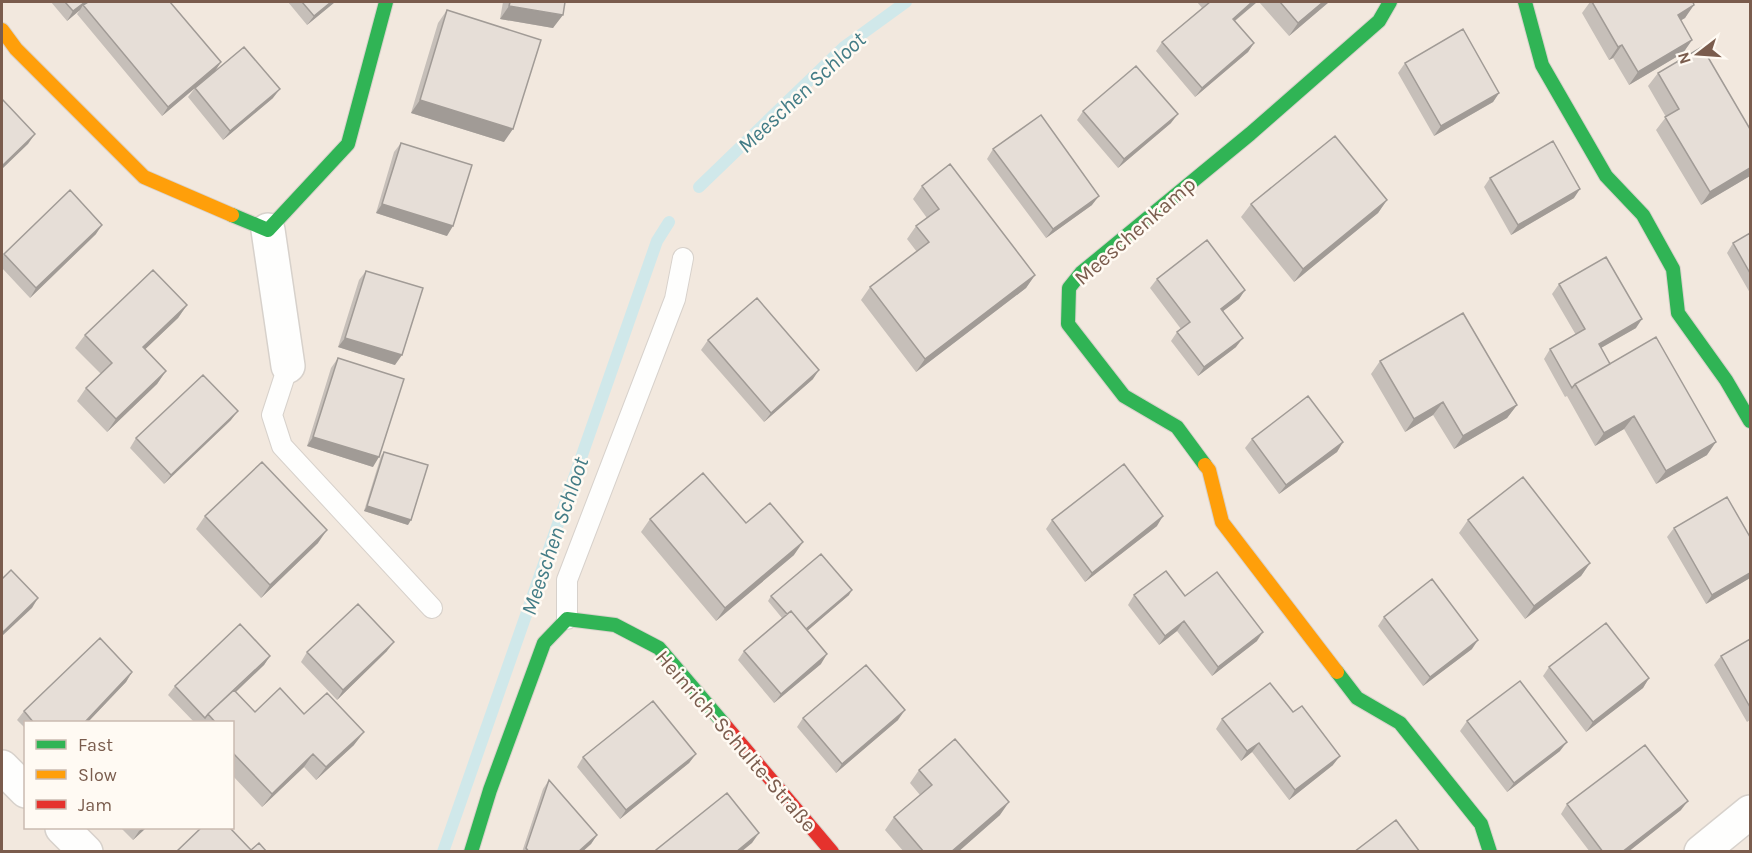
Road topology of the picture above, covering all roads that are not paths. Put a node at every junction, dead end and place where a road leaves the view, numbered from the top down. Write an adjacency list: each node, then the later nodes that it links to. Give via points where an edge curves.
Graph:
1 (386, 2): 5 (street, via 348,144)
2 (1390, 2): 18 (street, Meeschenkamp, via 1378,21 1302,89 1081,273 1070,288 1068,324 1125,396 1177,427 1209,470 1222,522 1358,698 1400,723 1481,824)
3 (1525, 2): 8 (street, via 1542,65 1606,176 1643,215 1673,268 1678,313)
4 (2, 30): 5 (street, via 16,49 144,177)
5 (268, 230): 7 (street)
6 (684, 258): 10 (lane, via 675,299 567,580)
7 (288, 366): 9 (lane, via 272,415 282,446)
8 (1750, 421)
9 (432, 608)
10 (567, 619): 16 (street, via 544,643); 17 (street, Heinrich-Schulte-Straße, via 615,625 659,648)
11 (2, 767): 12 (street)
12 (24, 789)
13 (1750, 812): 19 (street)
14 (63, 829): 15 (street)
15 (86, 852)
16 (471, 852)
17 (832, 852)
18 (1490, 852)
19 (1701, 852)

